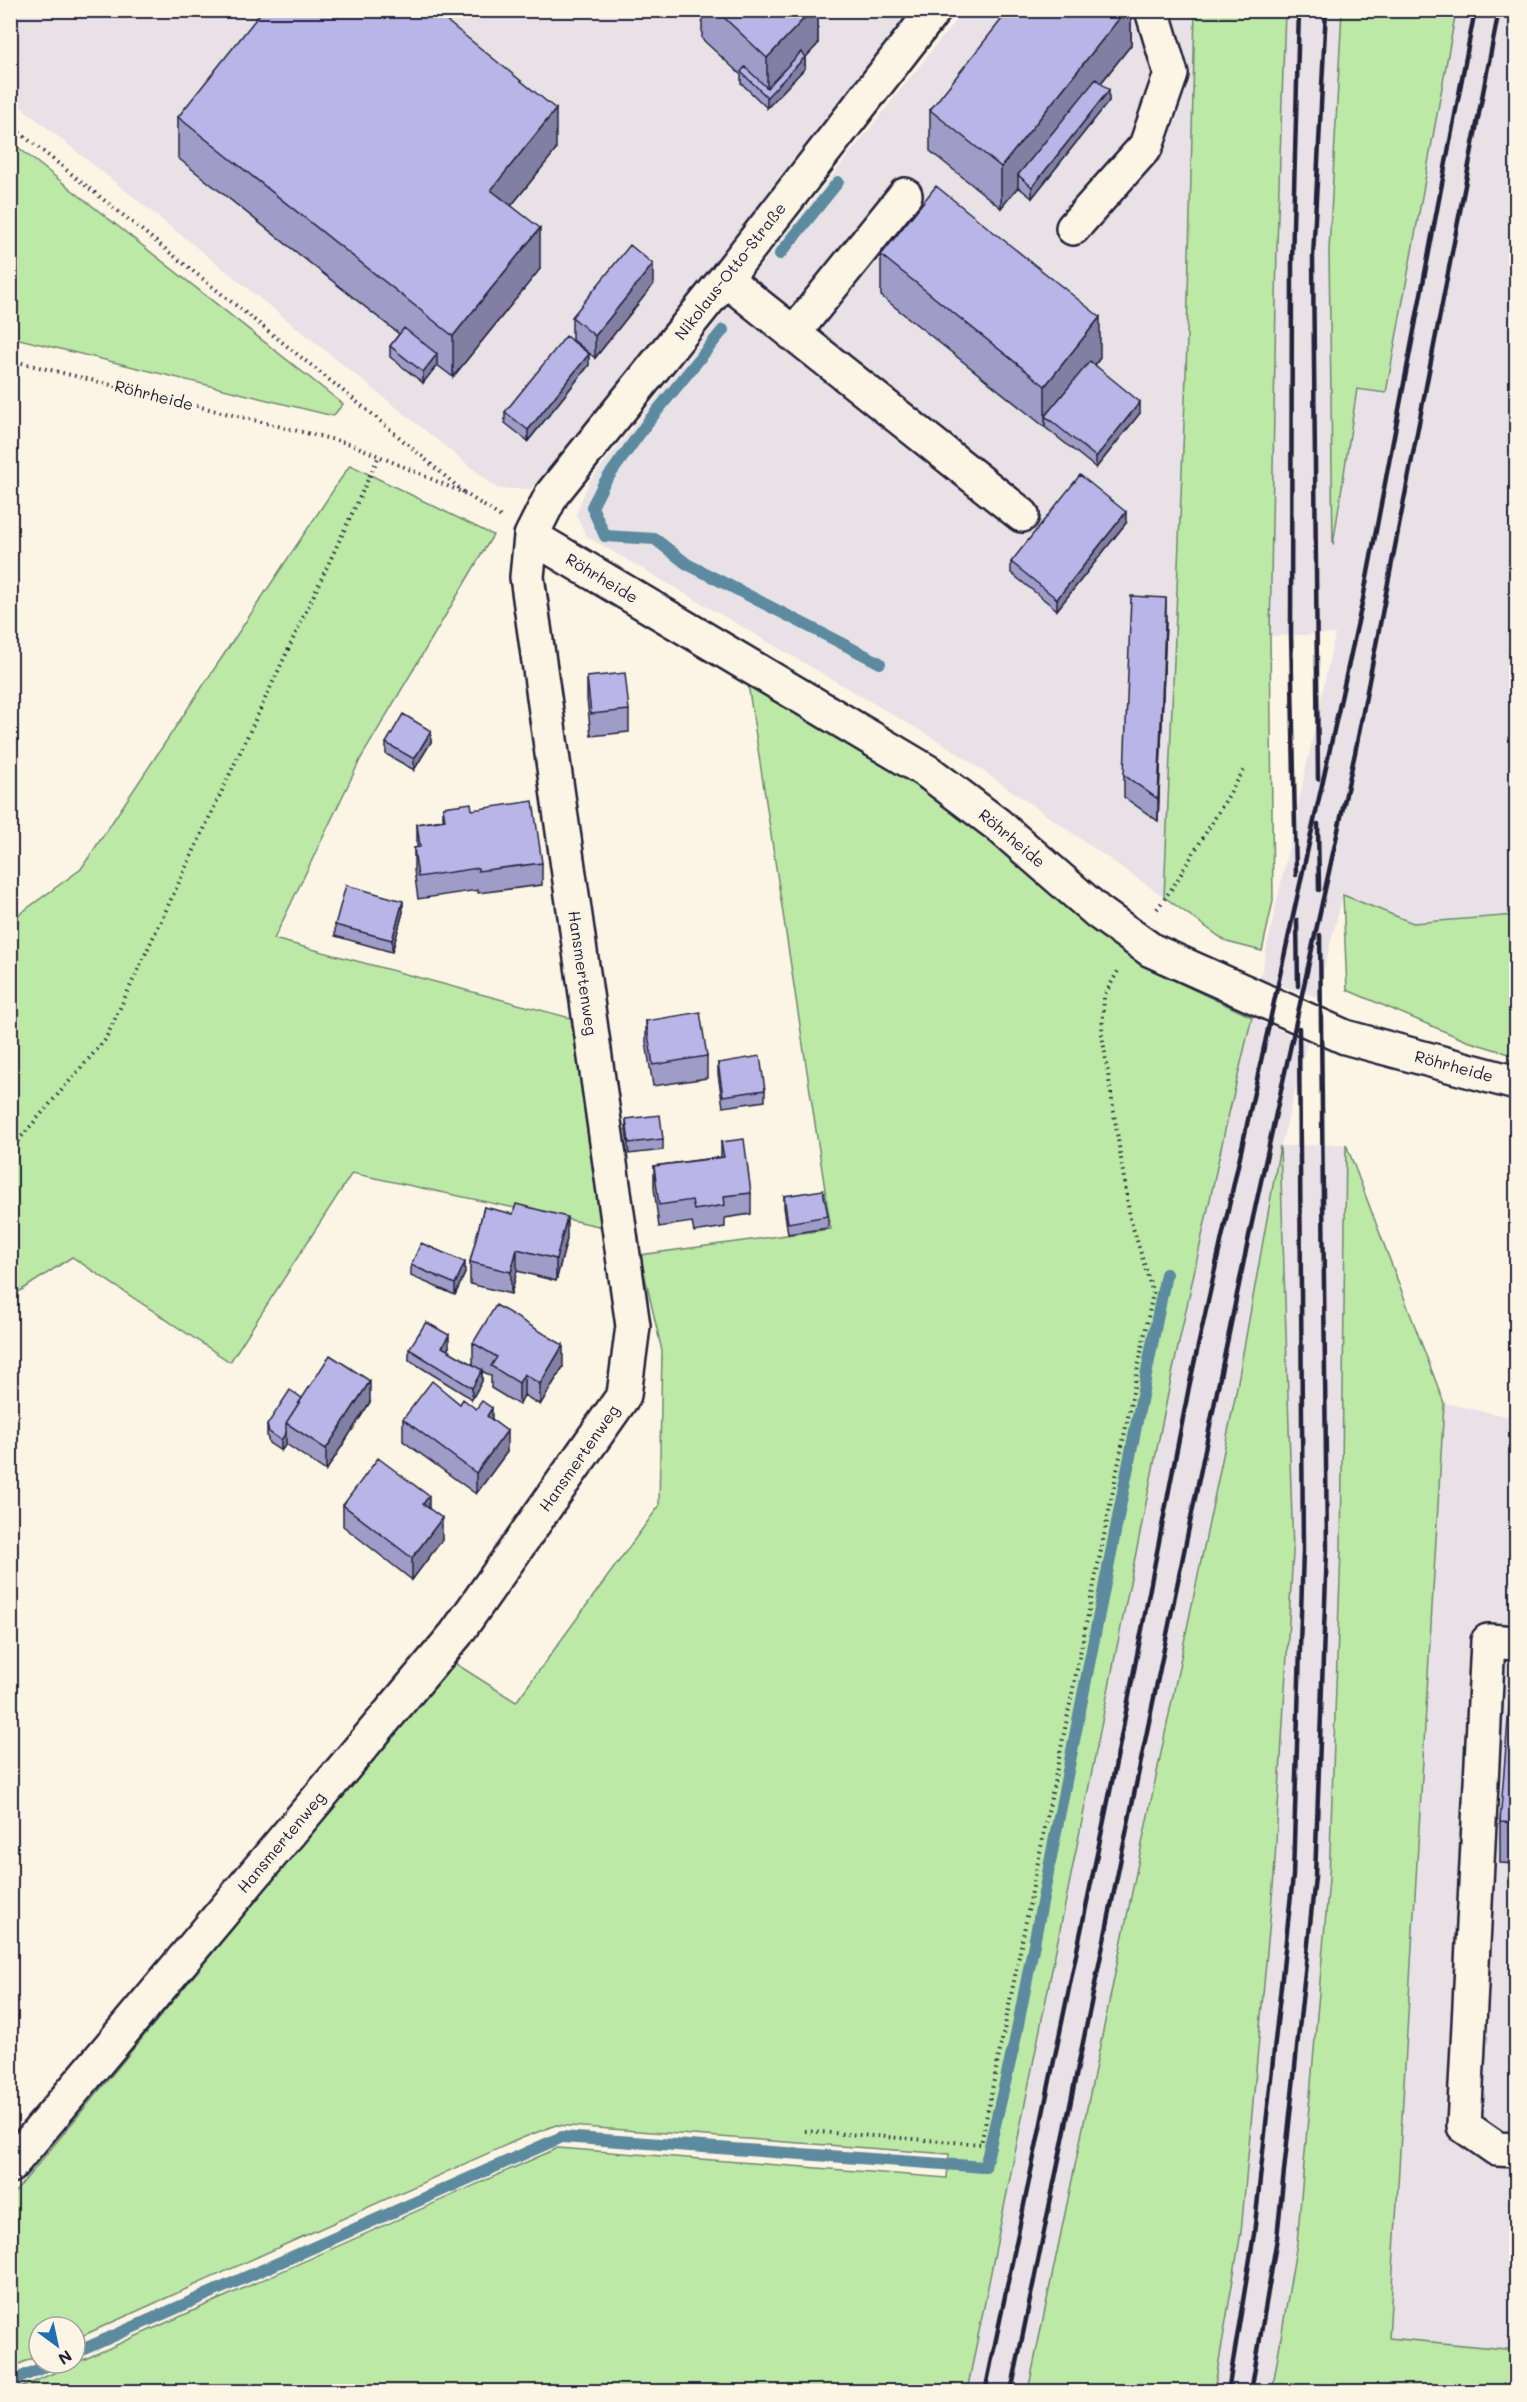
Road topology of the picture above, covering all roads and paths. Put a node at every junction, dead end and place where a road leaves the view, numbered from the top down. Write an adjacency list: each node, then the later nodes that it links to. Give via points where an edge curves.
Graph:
1 (934, 10): 6 (street, Nikolaus-Otto-Straße)
2 (1152, 10): 5 (street, via 1171,74 1146,146)
3 (10, 125): 9 (path, Röhrheide, via 372,414 465,494)
4 (905, 195): 7 (street)
5 (1072, 228)
6 (724, 279): 7 (street); 11 (street, Nikolaus-Otto-Straße, via 552,494)
7 (793, 334): 10 (street)
8 (10, 360): 9 (path, Röhrheide, via 351,444)
9 (379, 456): 15 (path, via 105,1040)
10 (1022, 515)
11 (531, 536): 13 (street, Röhrheide, via 928,772); 19 (street, Hansmertenweg, via 527,577 633,1326 624,1395 456,1634)
12 (1245, 770): 13 (path)
13 (1136, 939): 14 (street, Röhrheide, via 1151,950 1345,1036); 17 (path, via 1104,996 1102,1034 1130,1218 1153,1293 981,2144)
14 (1516, 1083)
15 (10, 1150)
16 (1516, 1643): 18 (street, via 1488,1641 1464,2126 1497,2149)
17 (804, 2131)
18 (1516, 2150)
19 (10, 2166)

